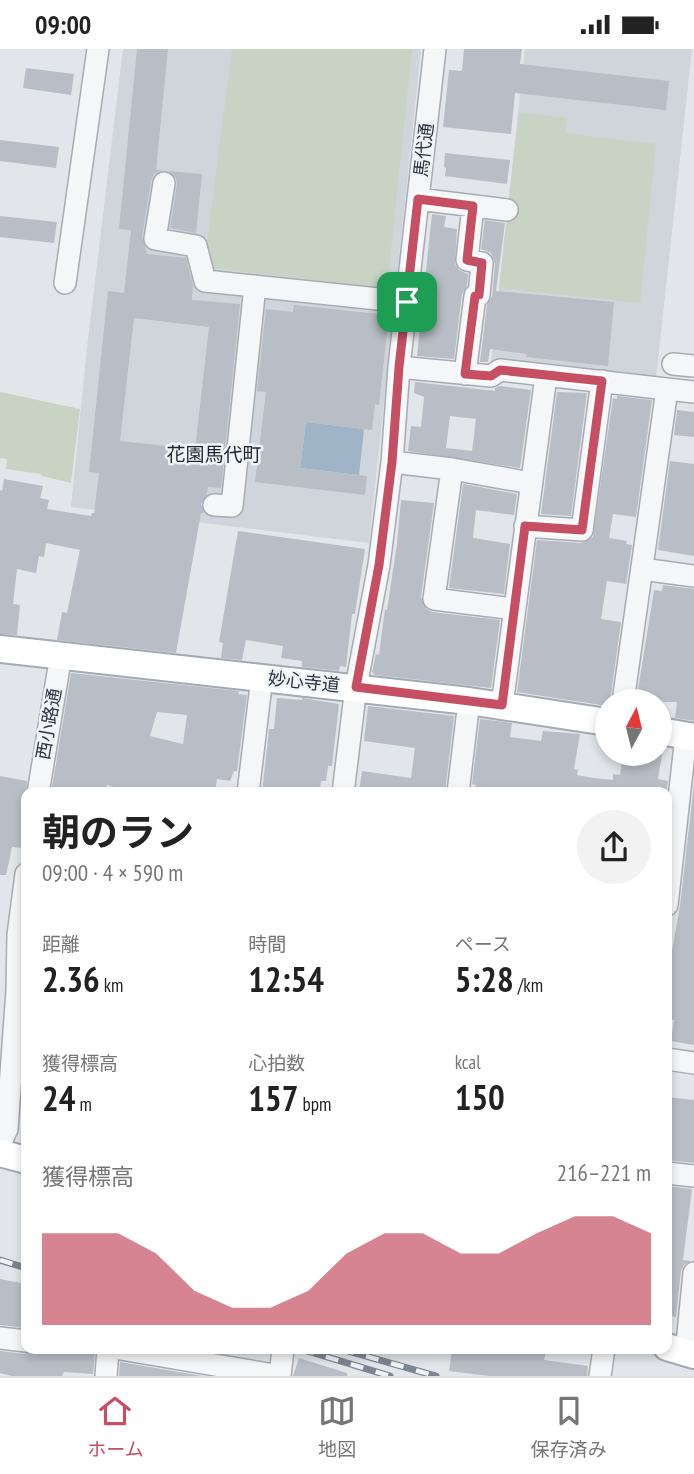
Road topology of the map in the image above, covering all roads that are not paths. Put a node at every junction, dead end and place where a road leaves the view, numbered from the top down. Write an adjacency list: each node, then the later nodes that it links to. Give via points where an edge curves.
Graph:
1 (98, 49): 7 (street)
2 (435, 49): 4 (street, 馬代通)
3 (164, 183): 8 (street, via 155,239 196,246 205,281)
4 (418, 199): 5 (street); 9 (street, 馬代通)
5 (473, 206): 6 (street); 11 (street, via 467,260 482,263)
6 (507, 210)
7 (65, 283)
8 (254, 286): 9 (street); 19 (street, via 232,506)
9 (407, 302): 10 (street, 馬代通)
10 (399, 367): 11 (street); 16 (street, 馬代通)
11 (465, 374): 12 (street, via 491,376 500,370)
12 (545, 376): 13 (street); 18 (street)
13 (602, 381): 14 (street); 20 (street, via 582,530)
14 (667, 389): 15 (street); 21 (street)
15 (694, 392)
16 (392, 462): 17 (street); 27 (street, 馬代通)
17 (452, 469): 18 (street); 23 (street, via 434,599)
18 (531, 483): 20 (street)
19 (214, 505)
20 (525, 526): 23 (street)
21 (642, 569): 22 (street); 28 (street)
22 (694, 576)
23 (514, 609): 30 (street)
24 (0, 649): 25 (main road, 妙心寺道)
25 (61, 655): 26 (main road, 妙心寺道); 34 (street, 西小路通)
26 (262, 677): 27 (main road, 妙心寺道); 35 (street)
27 (356, 687): 29 (main road, 妙心寺道); 36 (street, 馬代通)
28 (625, 689)
29 (469, 701): 30 (main road, 妙心寺道); 37 (street)
30 (502, 705): 31 (main road, 妙心寺道)
31 (595, 720)
32 (672, 733): 33 (main road)
33 (690, 737): 38 (street)
34 (39, 787)
35 (249, 787)
36 (344, 787)
37 (459, 787)
38 (672, 818)
39 (21, 918): 40 (street)
40 (15, 990): 43 (street, via 7,1129)
41 (672, 1060): 42 (street)
42 (694, 1063)
43 (0, 1144)
44 (0, 1153): 45 (main road)
45 (21, 1159)
46 (672, 1174): 47 (street)
47 (694, 1176)
48 (694, 1273): 51 (street)
49 (0, 1338): 50 (street)
50 (21, 1340)
51 (682, 1352)
52 (108, 1354): 56 (street)
53 (157, 1354): 57 (street)
54 (282, 1354): 57 (street)
55 (603, 1354): 58 (street)
56 (106, 1376)
57 (280, 1376)
58 (600, 1376)

